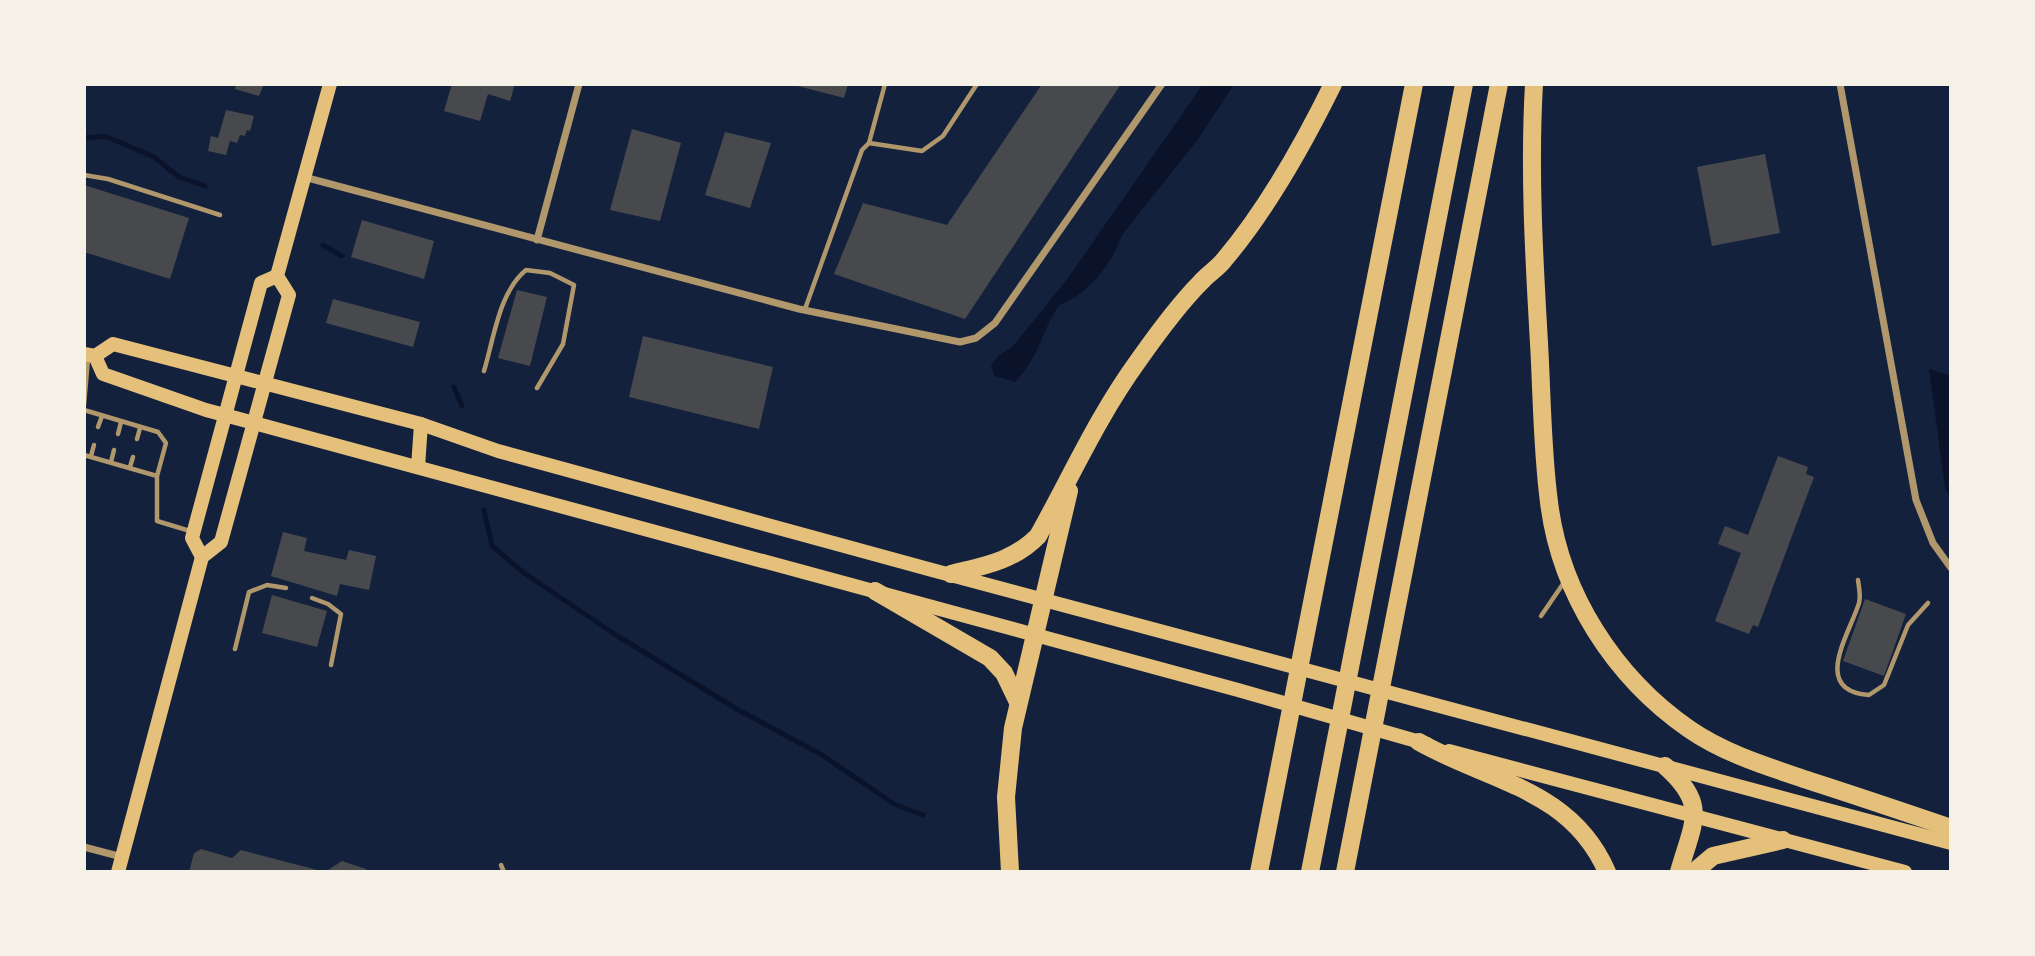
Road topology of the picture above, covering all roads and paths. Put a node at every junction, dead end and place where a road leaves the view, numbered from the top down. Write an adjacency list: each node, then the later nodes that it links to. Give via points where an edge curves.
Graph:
1 (330, 84): 14 (main road)
2 (579, 84): 16 (street)
3 (885, 84): 12 (lane)
4 (977, 84): 12 (lane, via 943,136 922,151)
5 (1162, 84): 18 (street, via 984,334 970,341 951,341)
6 (1333, 84): 41 (highway, via 1266,202 1224,262 1200,283 1139,359)
7 (1414, 84): 73 (highway)
8 (1464, 84): 74 (highway)
9 (1499, 84): 75 (highway)
10 (1534, 84): 49 (highway, via 1534,273 1548,500)
11 (1840, 84): 47 (street, via 1916,500 1933,543)
12 (869, 143): 18 (lane, via 862,150)
13 (84, 175): 15 (lane)
14 (304, 177): 16 (street); 17 (main road)
15 (220, 215)
16 (537, 240): 18 (street)
17 (277, 276): 21 (main road, via 261,283); 22 (main road, via 289,295)
18 (805, 310)
19 (89, 355): 21 (main road, via 113,344); 24 (lane); 26 (main road, via 103,374)
20 (485, 371): 23 (lane, via 515,279 526,270 550,273 574,285 562,344)
21 (235, 378): 22 (main road); 26 (main road)
22 (263, 385): 29 (main road); 30 (main road)
23 (537, 388)
24 (84, 405)
25 (84, 410): 27 (lane)
26 (226, 414): 29 (main road); 45 (main road)
27 (102, 416): 28 (lane); 31 (lane)
28 (121, 422): 32 (lane); 33 (lane)
29 (253, 422): 43 (main road); 46 (main road, via 220,542)
30 (421, 424): 43 (main road); 48 (main road, via 498,450)
31 (98, 427)
32 (140, 428): 34 (lane); 44 (lane, via 158,432 166,443)
33 (118, 434)
34 (137, 439)
35 (94, 445): 38 (lane)
36 (114, 450): 40 (lane)
37 (84, 454): 38 (lane)
38 (91, 456): 40 (lane)
39 (133, 457): 42 (lane)
40 (111, 462): 42 (lane)
41 (1076, 464): 48 (highway, via 1027,548 993,564); 54 (highway)
42 (130, 467): 44 (lane)
43 (418, 467): 52 (main road)
44 (157, 476): 45 (lane, via 157,521)
45 (194, 532): 46 (main road, via 192,538)
46 (202, 557): 68 (main road)
47 (1951, 568)
48 (951, 574): 54 (main road)
49 (1568, 578): 56 (lane); 64 (highway, via 1618,664 1690,730 1771,767)
50 (1858, 580): 55 (lane, via 1860,601 1836,675 1862,694 1874,693 1884,685 1908,625)
51 (286, 588): 58 (lane, via 267,585 249,592)
52 (875, 591): 57 (main road); 60 (highway, via 990,658 1004,673)
53 (312, 598): 59 (lane, via 341,614)
54 (1045, 600): 57 (highway); 62 (main road)
55 (1928, 604)
56 (1541, 616)
57 (1037, 635): 60 (highway); 61 (main road)
58 (236, 649)
59 (331, 665)
60 (1018, 702): 72 (highway, via 1006,797)
61 (1419, 743): 63 (main road); 76 (highway, via 1540,797 1565,814 1588,837)
62 (1665, 766): 63 (highway, via 1688,788); 66 (main road)
63 (1694, 816): 65 (main road); 77 (highway)
64 (1951, 828)
65 (1783, 840): 78 (highway, via 1735,848 1713,856); 79 (main road)
66 (1951, 842)
67 (84, 846): 68 (street)
68 (122, 857): 70 (main road)
69 (501, 865): 71 (lane)
70 (118, 872)
71 (505, 872)
72 (1010, 872)
73 (1259, 872)
74 (1310, 872)
75 (1345, 872)
76 (1607, 872)
77 (1679, 872)
78 (1693, 872)
79 (1905, 872)

